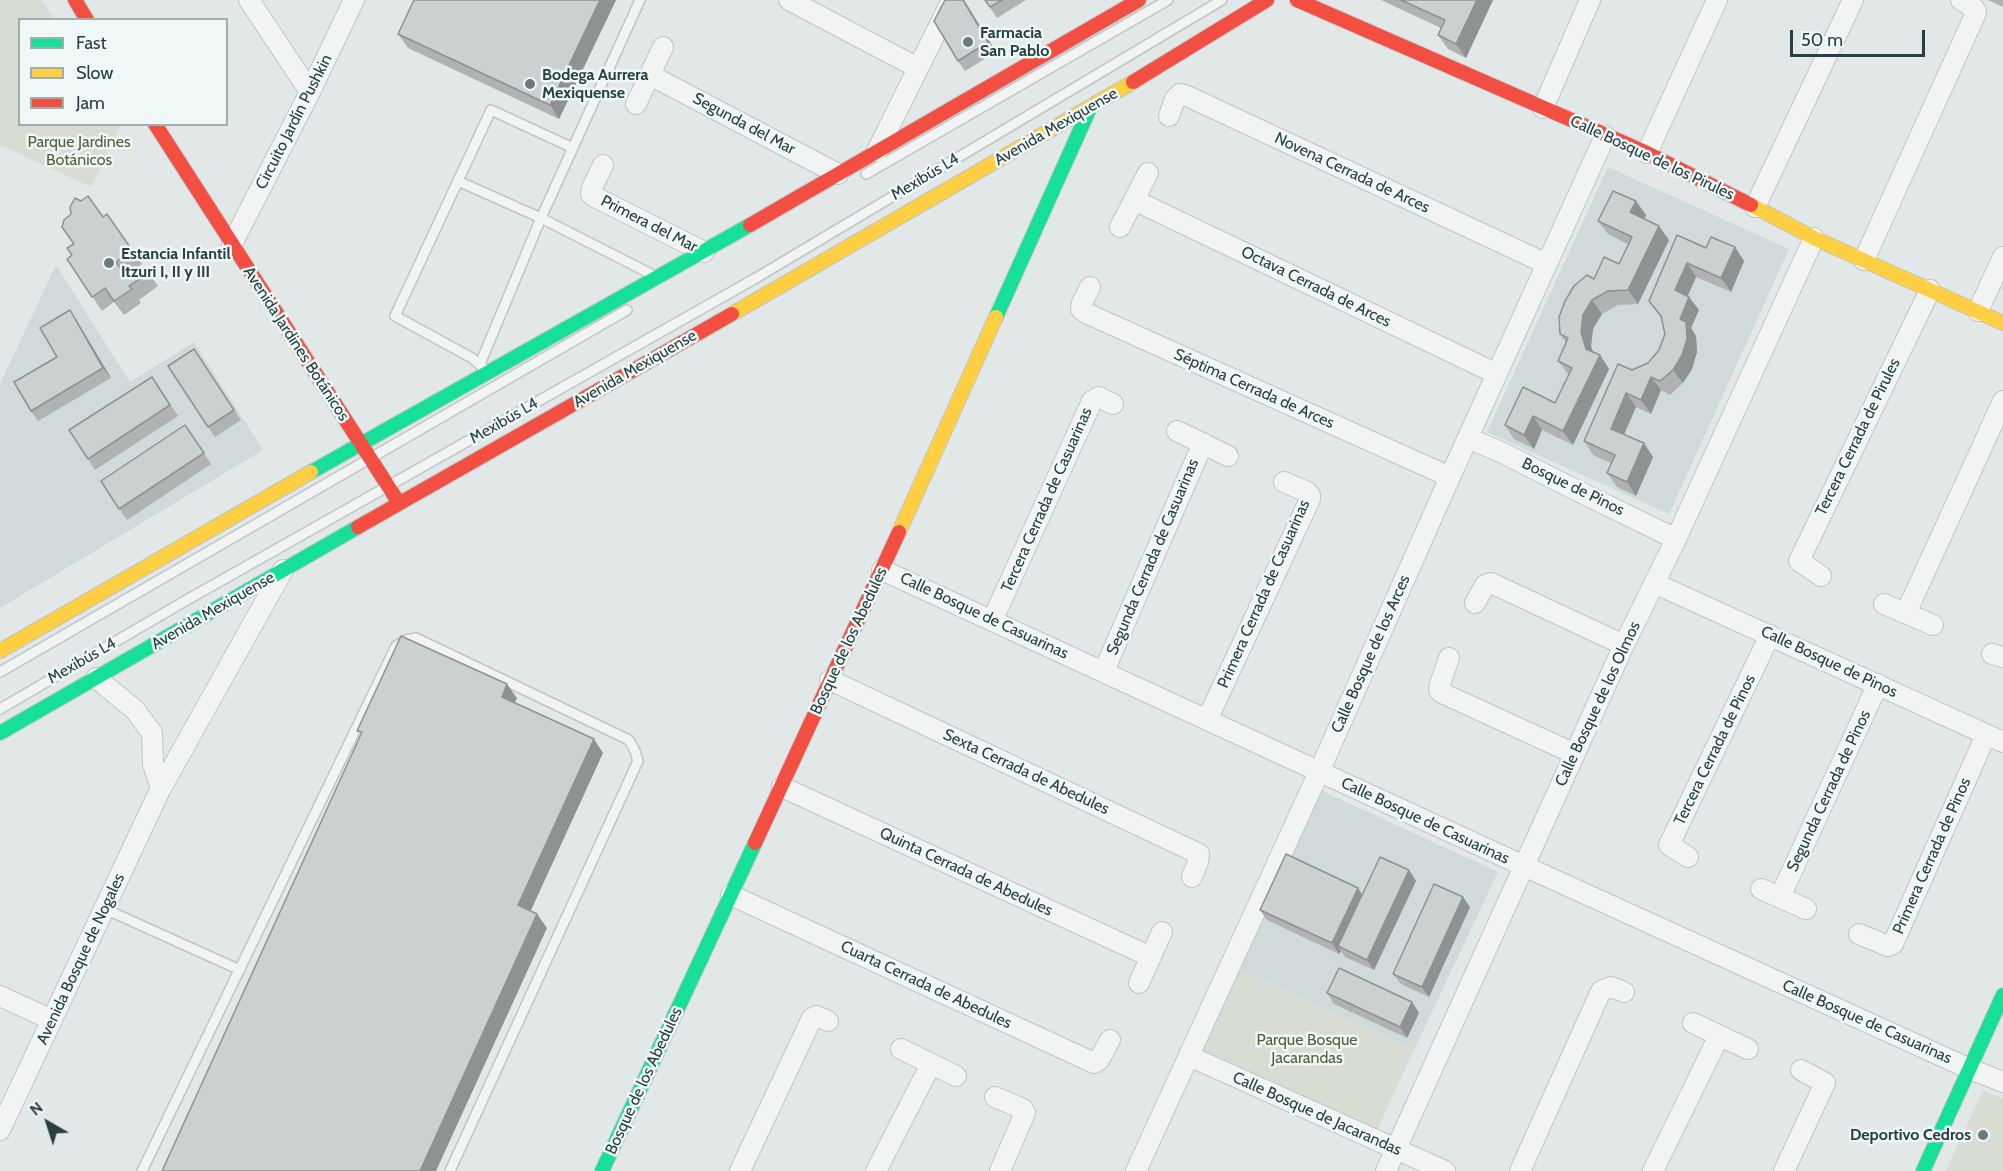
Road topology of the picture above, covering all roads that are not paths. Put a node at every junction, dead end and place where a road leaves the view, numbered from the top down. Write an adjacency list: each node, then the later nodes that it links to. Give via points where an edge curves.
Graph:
1 (75, 0): 16 (main road)
2 (249, 0): 20 (street)
3 (354, 0): 20 (street, Circuito Jardín Pushkin)
4 (640, 0): 27 (lane)
5 (789, 0): 18 (street)
6 (952, 0): 18 (street)
7 (1139, 0): 28 (main road)
8 (1168, 0): 32 (lane, Mexibús L4)
9 (1222, 0): 62 (lane, Mexibús L4, via 756,278)
10 (1267, 0): 22 (main road, Avenida Mexiquense)
11 (1297, 0): 23 (main road, Calle Bosque de los Pirules)
12 (1590, 0): 23 (street)
13 (1717, 0): 29 (street)
14 (1853, 0): 35 (street)
15 (1961, 0): 42 (street, via 1973,7 1975,15)
16 (86, 18)
17 (663, 47): 19 (street)
18 (918, 68): 28 (street)
19 (650, 75): 21 (street); 32 (street, Segunda del Mar)
20 (310, 92): 39 (street, Circuito Jardín Pushkin)
21 (636, 104)
22 (1090, 108): 63 (main road, Avenida Mexiquense); 66 (main road, Bosque de los Abedules)
23 (1543, 108): 26 (main road, Calle Bosque de los Pirules)
24 (1169, 116): 43 (street, Novena Cerrada de Arces, via 1175,99 1185,95)
25 (156, 126): 39 (main road, Avenida Jardines Botánicos)
26 (1605, 136): 29 (main road, Calle Bosque de los Pirules); 43 (street, Calle Bosque de los Arces)
27 (573, 148): 33 (lane, via 491,110); 36 (lane)
28 (878, 151): 32 (main road)
29 (1647, 153): 35 (main road, Calle Bosque de los Pirules)
30 (603, 165): 40 (street, Primera del Mar, via 592,188 594,197)
31 (1148, 173): 34 (street)
32 (845, 178): 40 (main road)
33 (458, 181): 36 (lane); 50 (lane, via 395,316 463,352)
34 (1134, 200): 37 (street); 51 (street, Octava Cerrada de Arces)
35 (1755, 207): 38 (main road, Calle Bosque de los Pirules)
36 (541, 218): 44 (lane); 50 (lane)
37 (1120, 227)
38 (1814, 238): 42 (main road, Calle Bosque de los Pirules); 64 (street, Calle Bosque de los Olmos)
39 (232, 244): 56 (main road, Avenida Jardines Botánicos)
40 (704, 252): 44 (main road)
41 (2003, 257): 48 (street)
42 (1864, 260): 46 (main road, Calle Bosque de los Pirules)
43 (1547, 264): 51 (street, Calle Bosque de los Arces)
44 (657, 278): 50 (main road)
45 (1090, 287): 60 (street, Séptima Cerrada de Arces, via 1081,309 1086,313)
46 (1930, 290): 48 (main road, Calle Bosque de los Pirules); 67 (street, Tercera Cerrada de Pirules, via 1799,561)
47 (640, 303): 59 (lane, Mexibús L4)
48 (1978, 311): 49 (main road, Calle Bosque de los Pirules)
49 (2003, 323)
50 (484, 369): 56 (main road)
51 (1497, 374): 55 (street, Calle Bosque de los Arces)
52 (2003, 401): 71 (street)
53 (1113, 404): 72 (street, Tercera Cerrada de Casuarinas, via 1099,397 1092,401)
54 (1177, 431): 57 (street, Segunda Cerrada de Casuarinas)
55 (1468, 438): 60 (street, Calle Bosque de los Arces); 64 (street, Bosque de Pinos)
56 (360, 444): 59 (main road, Avenida Jardines Botánicos); 76 (main road)
57 (1203, 444): 58 (street, Segunda Cerrada de Casuarinas); 78 (street, Segunda Cerrada de Casuarinas)
58 (1228, 456)
59 (370, 459): 62 (main road, Avenida Jardines Botánicos); 79 (lane, Mexibús L4)
60 (1450, 477): 88 (street, Calle Bosque de los Arces)
61 (1284, 482): 84 (street, Primera Cerrada de Casuarinas, via 1307,492 1310,499)
62 (388, 488): 63 (main road, Avenida Jardines Botánicos); 83 (lane, Mexibús L4)
63 (399, 503): 65 (main road, Avenida Mexiquense)
64 (1676, 539): 68 (street, Calle Bosque de los Olmos)
65 (283, 570): 80 (main road, Avenida Mexiquense); 90 (street, Avenida Bosque de Nogales)
66 (882, 570): 72 (street, Calle Bosque de Casuarinas); 81 (main road, Bosque de los Abedules)
67 (1821, 576)
68 (1654, 583): 74 (street, Calle Bosque de Pinos); 75 (street, Calle Bosque de los Olmos)
69 (1475, 603): 75 (street, via 1485,585 1491,583)
70 (1884, 604): 71 (street)
71 (1906, 614): 73 (street)
72 (992, 621): 78 (street, Calle Bosque de Casuarinas)
73 (1933, 625)
74 (1770, 635): 82 (street, Calle Bosque de Pinos); 91 (street, Tercera Cerrada de Pinos, via 1669,845)
75 (1624, 645): 87 (street, Calle Bosque de los Olmos)
76 (0, 651)
77 (1449, 658): 87 (street, via 1440,684 1442,693)
78 (1104, 671): 84 (street, Calle Bosque de Casuarinas)
79 (0, 672)
80 (96, 678): 85 (main road, Avenida Mexiquense); 90 (street, via 135,710 152,734 153,764)
81 (830, 680): 89 (main road, Bosque de los Abedules); 93 (street, Sexta Cerrada de Abedules, via 1199,854)
82 (1878, 684): 86 (street, Calle Bosque de Pinos); 96 (street, Segunda Cerrada de Pinos)
83 (0, 709)
84 (1207, 720): 88 (street, Calle Bosque de Casuarinas)
85 (0, 734)
86 (1994, 738): 100 (street, Primera Cerrada de Pinos, via 1893,944 1888,946)
87 (1575, 754): 92 (street, Calle Bosque de los Olmos)
88 (1319, 772): 92 (street, Calle Bosque de Casuarinas); 114 (street, Calle Bosque de los Arces)
89 (782, 787): 95 (main road, Bosque de los Abedules); 101 (street, Quinta Cerrada de Abedules)
90 (161, 788): 97 (street, Avenida Bosque de Nogales)
91 (1688, 857)
92 (1524, 866): 116 (street, Calle Bosque de Casuarinas); 122 (street, Calle Bosque de los Olmos)
93 (1192, 877)
94 (1761, 889): 96 (street)
95 (731, 895): 111 (street, Cuarta Cerrada de Abedules, via 1094,1063); 125 (main road, Bosque de los Abedules)
96 (1780, 897): 98 (street)
97 (105, 909): 102 (lane); 107 (street, Avenida Bosque de Nogales)
98 (1806, 909)
99 (1162, 932): 101 (street)
100 (1859, 934)
101 (1151, 957): 103 (street)
102 (240, 970): 123 (lane); 124 (lane, via 396,646 406,640 416,638 628,740 638,761)
103 (1139, 983)
104 (1624, 992): 132 (street, via 1611,987 1600,992)
105 (2003, 995): 116 (main road)
106 (0, 996): 107 (street)
107 (52, 1020): 121 (street, Avenida Bosque de Nogales)
108 (828, 1021): 126 (street, via 812,1018)
109 (1693, 1023): 110 (street)
110 (1719, 1036): 113 (street); 133 (street)
111 (1110, 1040)
112 (901, 1049): 115 (street)
113 (1748, 1049)
114 (1189, 1056): 122 (street, Calle Bosque de Jacarandas); 129 (street, Calle Bosque de los Arces)
115 (931, 1064): 118 (street); 127 (street)
116 (1970, 1069): 119 (street, Calle Bosque de Casuarinas); 135 (main road)
117 (1801, 1070): 134 (street, via 1825,1083)
118 (956, 1076)
119 (2003, 1082)
120 (995, 1097): 128 (street, via 1025,1113)
121 (0, 1130)
122 (1396, 1149): 130 (street, Calle Bosque de los Olmos); 131 (street, Calle Bosque de Jacarandas)
123 (142, 1171)
124 (450, 1171)
125 (602, 1171)
126 (740, 1171)
127 (876, 1171)
128 (1000, 1171)
129 (1136, 1171)
130 (1386, 1171)
131 (1445, 1171)
132 (1520, 1171)
133 (1653, 1171)
134 (1784, 1171)
135 (1923, 1171)

